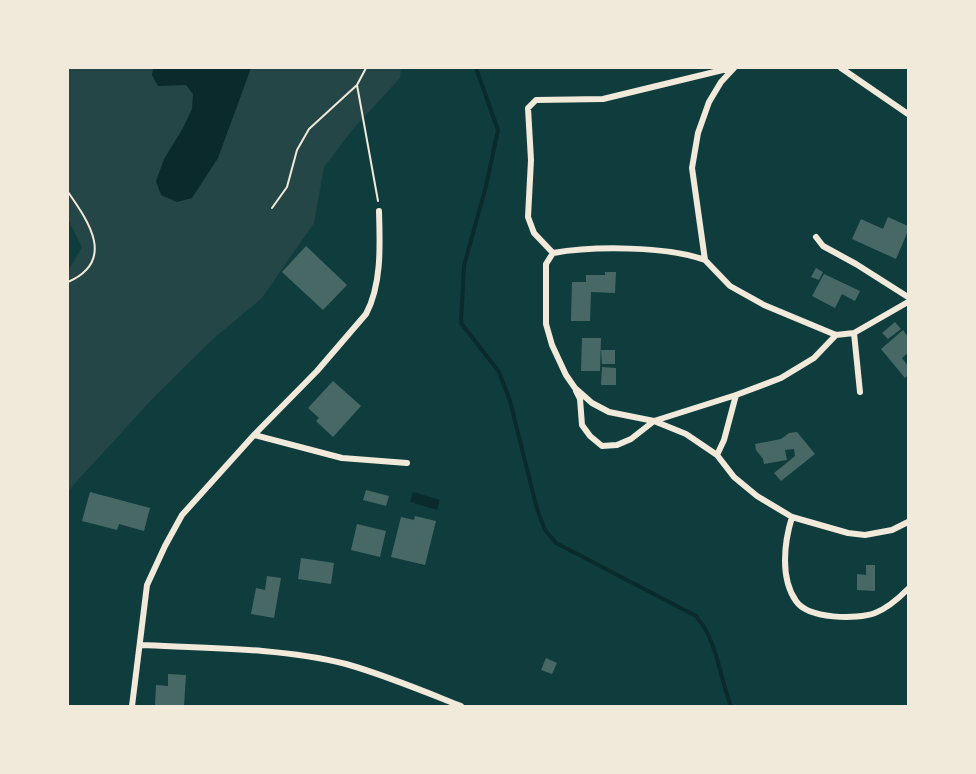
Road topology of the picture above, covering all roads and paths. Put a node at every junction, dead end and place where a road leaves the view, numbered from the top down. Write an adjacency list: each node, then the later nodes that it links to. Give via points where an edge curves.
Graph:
1 (366, 68): 4 (path)
2 (733, 68): 10 (street, via 603,99 536,100 528,108 528,217 534,233); 11 (street, via 709,102 692,168)
3 (841, 68): 5 (street)
4 (357, 85): 7 (path, via 309,129 297,150 286,187); 8 (path)
5 (909, 114)
6 (68, 192): 12 (path, via 87,220 95,250 87,270)
7 (272, 208)
8 (379, 211): 21 (street, via 377,276 366,314 317,372)
9 (816, 237): 13 (street, via 823,246)
10 (553, 253): 11 (street, via 611,249 684,254); 17 (street, via 546,264 546,324 558,360)
11 (705, 260): 16 (street, via 730,286)
12 (68, 282)
13 (909, 297)
14 (909, 302): 15 (street)
15 (854, 333): 16 (street); 18 (street)
16 (836, 335): 19 (street, via 814,357 789,373)
17 (575, 388): 20 (street, via 609,412); 20 (street, via 582,425 602,446 631,439)
18 (860, 392)
19 (736, 395): 20 (street); 22 (street)
20 (654, 421): 22 (street, via 686,434)
21 (254, 435): 23 (street, via 342,458); 27 (street, via 182,515 165,546 147,585)
22 (717, 455): 24 (street, via 734,477)
23 (407, 463)
24 (792, 517): 25 (street, via 865,535); 26 (street, via 785,560 788,587 798,604 820,614 844,618 874,614)
25 (909, 522)
26 (909, 590)
27 (141, 645): 28 (street); 29 (street, via 278,653 344,664)
28 (132, 706)
29 (461, 706)

